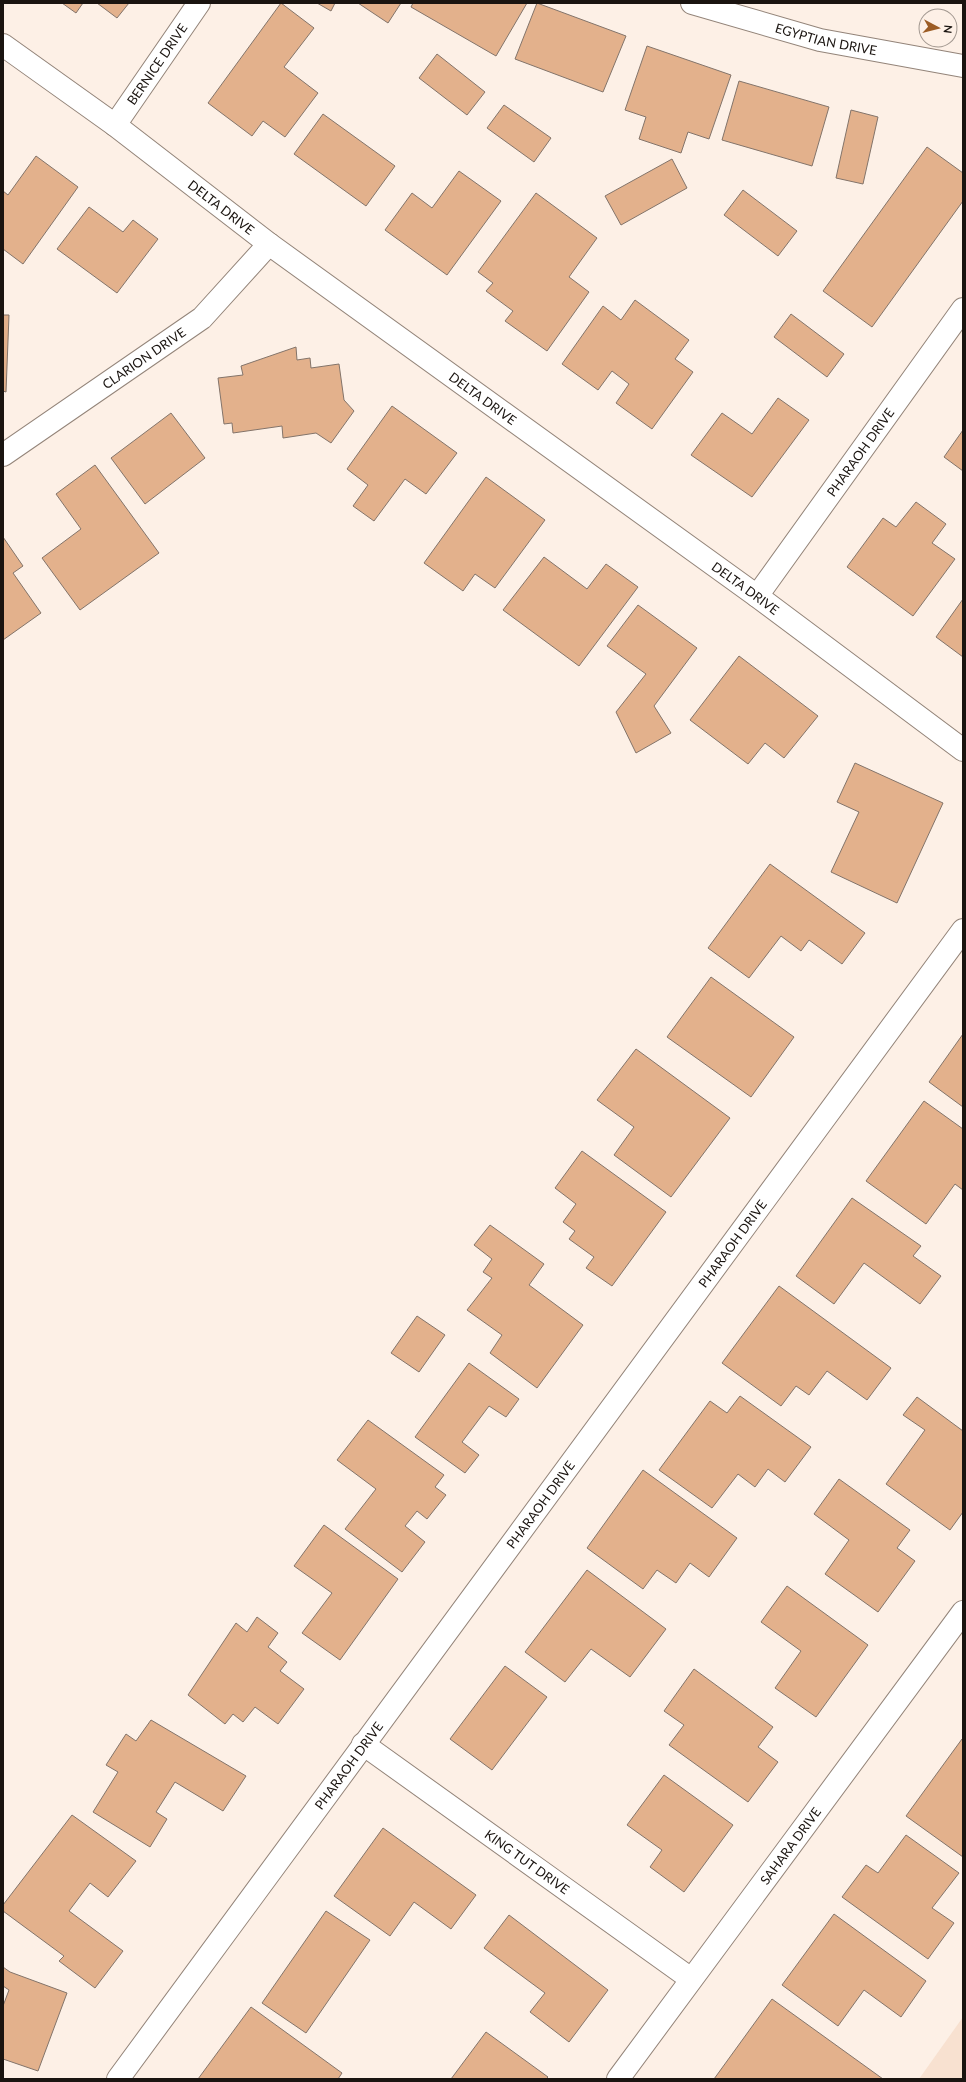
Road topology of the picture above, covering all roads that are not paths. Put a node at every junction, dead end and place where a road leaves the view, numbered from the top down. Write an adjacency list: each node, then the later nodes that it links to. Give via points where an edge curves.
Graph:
1 (199, 3): 5 (street, BERNICE DRIVE)
2 (692, 3): 4 (street, EGYPTIAN DRIVE, via 820,40)
3 (3, 45): 5 (street, DELTA DRIVE)
4 (963, 66)
5 (115, 125): 6 (street, DELTA DRIVE)
6 (269, 244): 8 (street, CLARION DRIVE, via 202,318); 9 (street, DELTA DRIVE)
7 (963, 309): 9 (street, PHARAOH DRIVE)
8 (3, 455)
9 (757, 596): 10 (street, DELTA DRIVE)
10 (963, 750)
11 (963, 930): 13 (street, PHARAOH DRIVE)
12 (963, 1612): 14 (street, SAHARA DRIVE)
13 (363, 1744): 14 (street, KING TUT DRIVE); 15 (street, PHARAOH DRIVE)
14 (691, 1979): 16 (street, SAHARA DRIVE)
15 (118, 2079)
16 (618, 2079)

